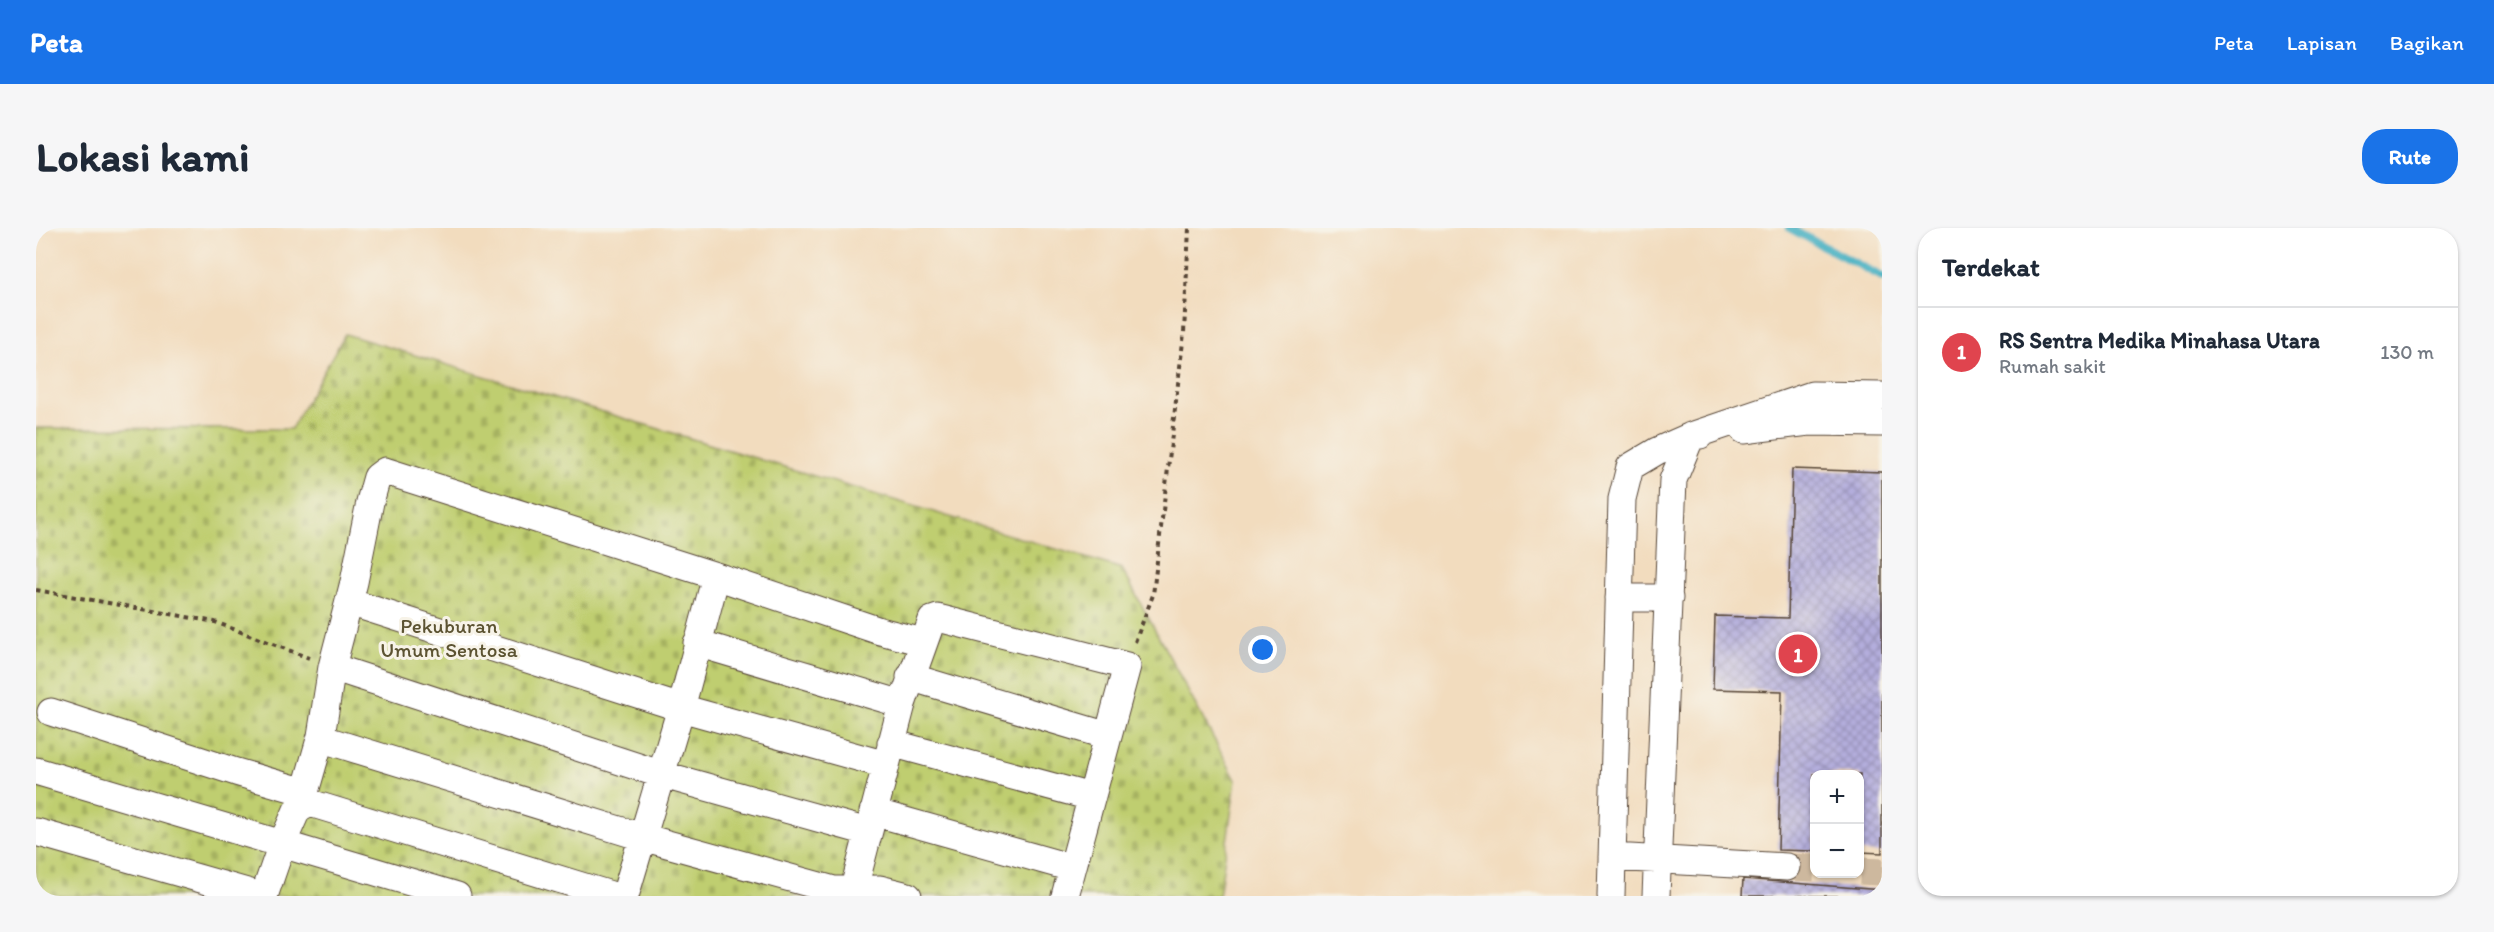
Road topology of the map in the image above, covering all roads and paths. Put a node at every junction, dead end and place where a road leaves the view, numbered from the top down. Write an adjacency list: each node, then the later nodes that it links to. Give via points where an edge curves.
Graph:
1 (1189, 228): 12 (path, via 1184,333 1153,595)
2 (1882, 396): 4 (lane, via 1812,395)
3 (1882, 423): 4 (lane, via 1809,422)
4 (1691, 436): 7 (lane, via 1630,466 1622,499); 8 (lane, via 1674,480)
5 (716, 576): 9 (lane, via 385,471 377,477 370,502); 10 (lane); 11 (lane)
6 (36, 590): 13 (path, via 215,622)
7 (1619, 598): 8 (lane); 29 (lane)
8 (1669, 598): 30 (lane)
9 (349, 602): 13 (lane); 16 (lane)
10 (923, 642): 12 (lane, via 933,619 942,618); 14 (lane)
11 (697, 643): 15 (lane); 16 (lane)
12 (1127, 666): 19 (lane)
13 (332, 667): 18 (lane); 22 (lane)
14 (910, 677): 15 (lane); 19 (lane)
15 (902, 704): 20 (lane)
16 (681, 708): 20 (lane); 22 (lane)
17 (51, 712): 24 (lane)
18 (321, 736): 24 (lane); 27 (lane)
19 (1108, 736): 23 (lane)
20 (888, 754): 23 (lane); 25 (lane)
21 (36, 771): 28 (lane)
22 (660, 774): 25 (lane); 27 (lane)
23 (1091, 797): 32 (lane)
24 (304, 798): 28 (lane); 36 (lane)
25 (870, 822): 32 (lane); 33 (lane)
26 (36, 832): 34 (lane)
27 (642, 837): 33 (lane); 37 (lane)
28 (282, 844): 34 (lane); 35 (lane)
29 (1612, 857): 30 (lane); 40 (lane)
30 (1658, 861): 31 (lane); 41 (lane)
31 (1787, 867)
32 (1072, 868): 39 (lane)
33 (853, 892): 38 (lane, via 880,889)
34 (263, 896)
35 (457, 896)
36 (614, 896)
37 (625, 896)
38 (908, 896)
39 (1065, 896)
40 (1611, 896)
41 (1656, 896)

